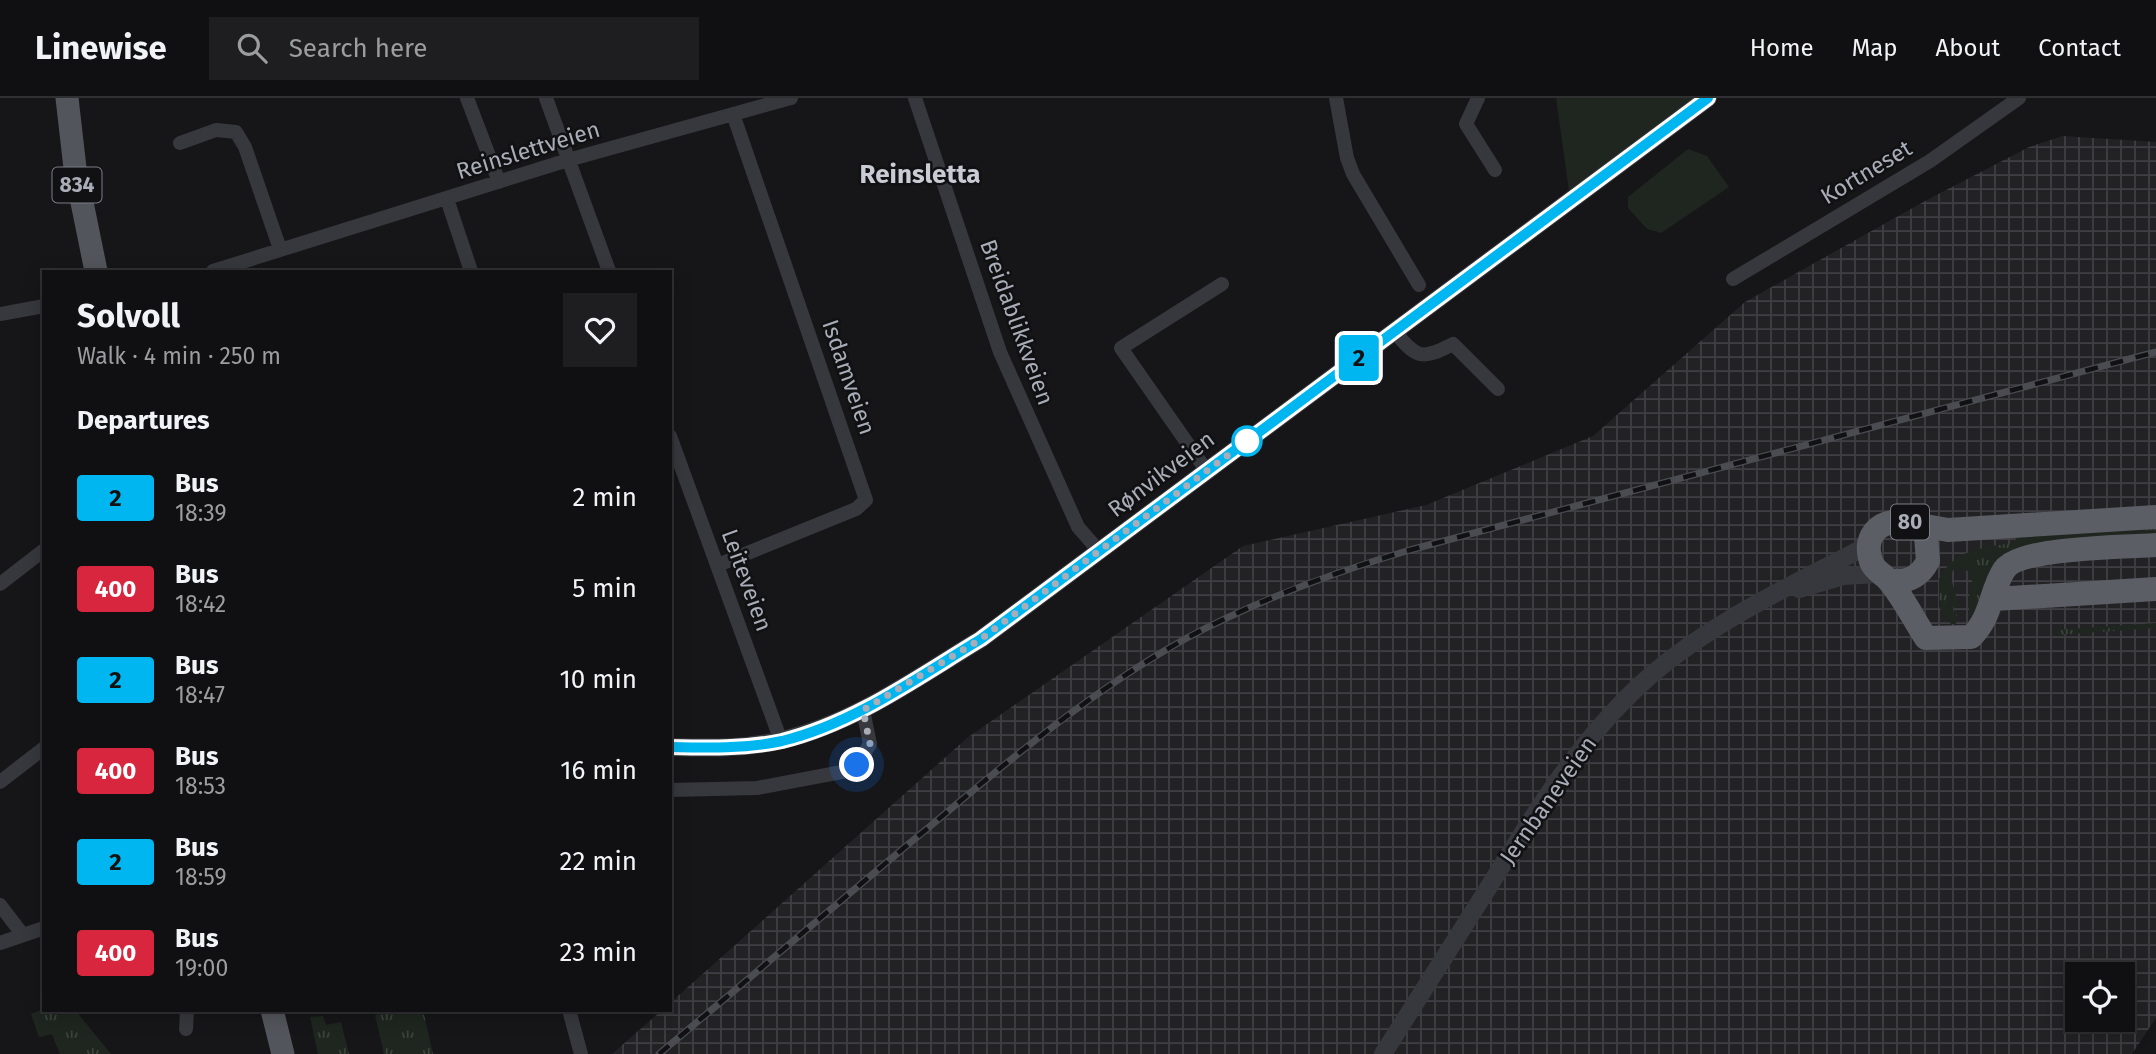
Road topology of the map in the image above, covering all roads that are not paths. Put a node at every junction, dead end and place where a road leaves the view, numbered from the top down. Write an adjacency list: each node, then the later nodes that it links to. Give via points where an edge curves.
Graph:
1 (67, 98): 17 (main road, 834, via 75,168)
2 (467, 98): 14 (street)
3 (546, 98): 12 (street)
4 (791, 98): 10 (street, Reinslettveien)
5 (915, 98): 35 (street, Breidablikkveien, via 1000,352 1077,527)
6 (1336, 98): 23 (street, via 1353,174)
7 (1478, 98): 13 (street, via 1466,124)
8 (1708, 98): 26 (street, Rønvikveien)
9 (2019, 98): 21 (street, Kortneset, via 1930,160)
10 (733, 114): 12 (street, Reinslettveien); 37 (street, Isdamveien, via 866,500 856,509)
11 (180, 143): 16 (street, via 216,130 236,132)
12 (568, 160): 14 (street, Reinslettveien); 20 (street)
13 (1495, 170)
14 (499, 182): 15 (street, Reinslettveien)
15 (447, 199): 16 (street, Reinslettveien); 19 (street)
16 (280, 249): 18 (street, Reinslettveien)
17 (96, 270)
18 (216, 270)
19 (471, 270)
20 (609, 270)
21 (1733, 279)
22 (1222, 284): 29 (street, via 1121,348)
23 (1419, 285)
24 (42, 306): 25 (street)
25 (0, 314)
26 (1395, 332): 27 (street, via 1410,352 1424,356 1453,344); 29 (street, Rønvikveien)
27 (1497, 389)
28 (672, 441): 37 (street, Leiteveien)
29 (1206, 470): 35 (street, Rønvikveien)
30 (2156, 517): 32 (highway, Jernbaneveien / 80)
31 (1914, 524): 32 (highway, Jernbaneveien / 80, via 1948,530); 33 (highway, Jernbaneveien / 80, via 1892,521 1878,528); 38 (highway, 80, via 1926,536)
32 (2030, 525): 38 (highway, Jernbaneveien / 80, via 1968,541)
33 (1870, 540): 39 (highway, 80, via 1869,555); 42 (street, Jernbaneveien)
34 (2156, 545): 43 (highway, via 2033,554 2014,560 2004,570)
35 (1099, 551): 45 (street, Rønvikveien, via 981,639)
36 (42, 552): 40 (street)
37 (718, 565): 46 (street, Leiteveien)
38 (1926, 565): 39 (highway, Jernbaneveien / 80, via 1908,580); 44 (highway, 80, via 1922,621)
39 (1884, 577): 42 (street, Jernbaneveien, via 1843,576); 44 (highway, 80)
40 (0, 584)
41 (2156, 589): 43 (highway)
42 (1769, 599): 61 (street, Jernbaneveien, via 1709,631 1652,674 1594,734 1537,808)
43 (1994, 599): 44 (highway, via 1984,622 1971,636)
44 (1926, 638)
45 (863, 710): 46 (street, Rønvikveien); 50 (street, via 870,744 857,765 847,771 757,788)
46 (781, 741): 47 (street, Rønvikveien, via 731,748)
47 (672, 747)
48 (42, 750): 49 (street)
49 (0, 782)
50 (672, 790)
51 (0, 905): 53 (street)
52 (42, 929): 53 (street)
53 (23, 935): 54 (street)
54 (0, 943)
55 (187, 1012): 58 (street)
56 (272, 1012): 59 (main road)
57 (570, 1012): 60 (street)
58 (186, 1029)
59 (283, 1054)
60 (581, 1054)
61 (1382, 1054)

